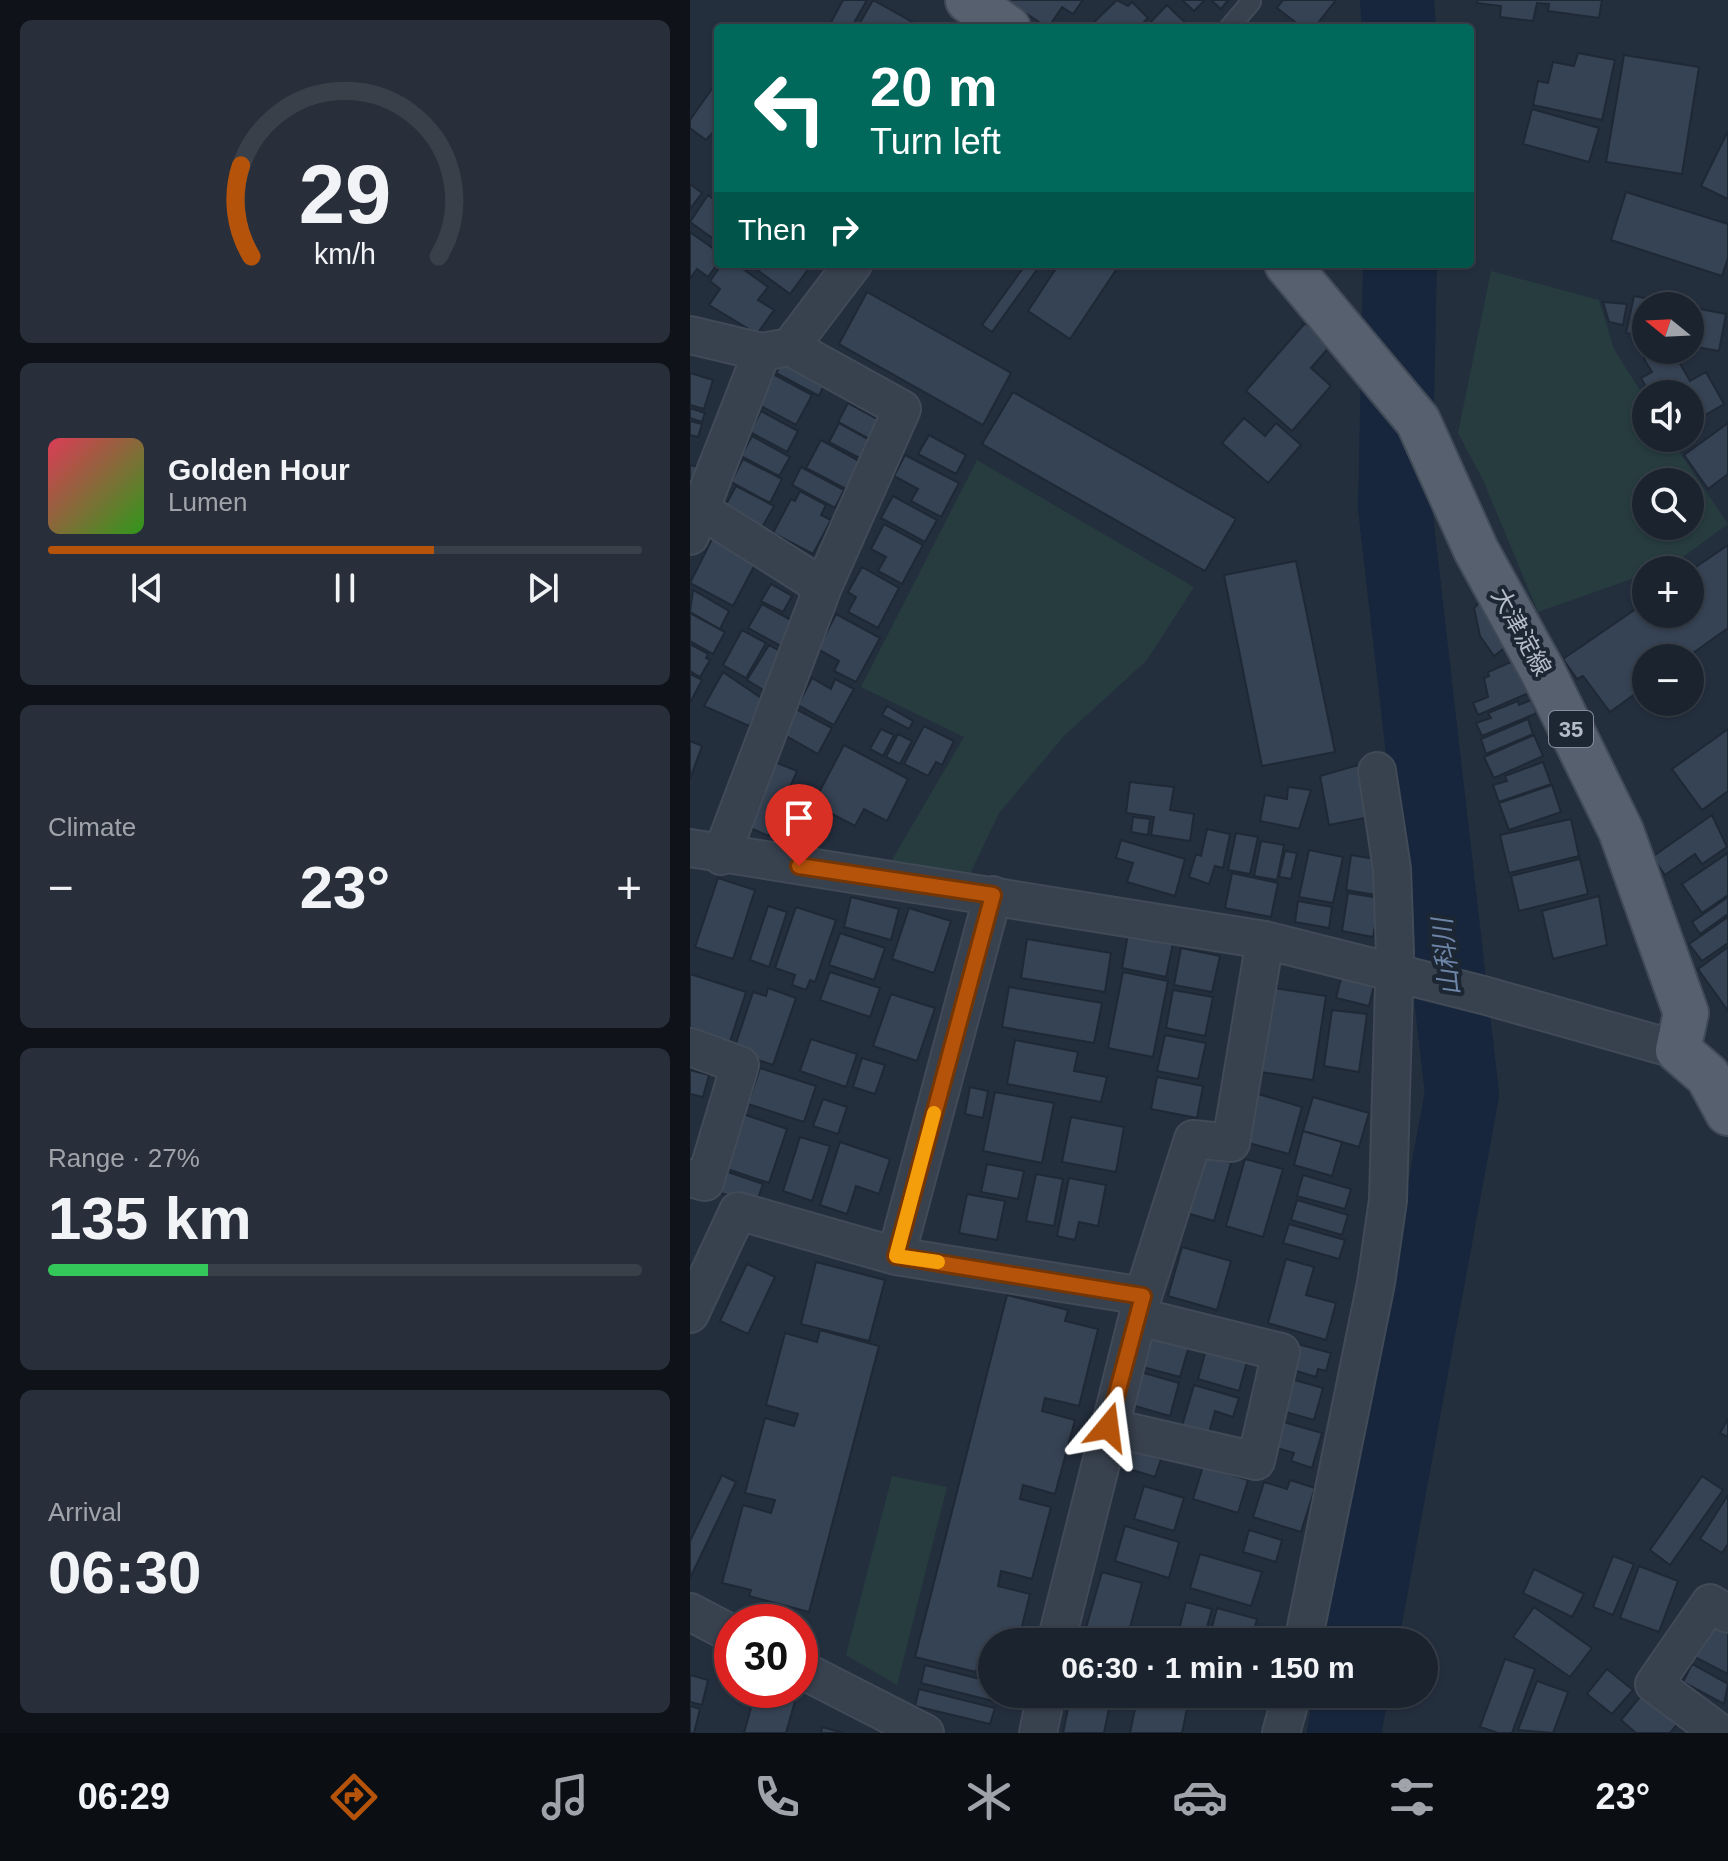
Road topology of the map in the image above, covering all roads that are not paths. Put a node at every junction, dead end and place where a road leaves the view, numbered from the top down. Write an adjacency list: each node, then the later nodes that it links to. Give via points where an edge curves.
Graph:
1 (968, 0): 3 (main road)
2 (1251, 2): 4 (lane)
3 (1002, 24)
4 (1232, 24)
5 (849, 268): 8 (street)
6 (1290, 268): 17 (main road, 大津淀線 / 35, via 1418,421 1476,550 1621,831)
7 (690, 335): 8 (street)
8 (776, 349): 9 (street); 10 (street, via 902,409)
9 (695, 523): 10 (street)
10 (823, 587): 12 (street)
11 (1377, 771): 15 (street, via 1392,869)
12 (706, 852): 13 (street)
13 (993, 895): 14 (street); 19 (street)
14 (1265, 940): 15 (street); 20 (street, via 1231,1143 1193,1139)
15 (1399, 975): 17 (street, via 1483,995); 27 (street, via 1388,1200)
16 (690, 1047): 18 (street, via 740,1065 705,1182)
17 (1711, 1074)
18 (690, 1178)
19 (896, 1256): 20 (street); 21 (street, via 738,1211)
20 (1141, 1306): 22 (street); 22 (street, via 1281,1352 1256,1461)
21 (690, 1314)
22 (1108, 1427): 26 (street)
23 (690, 1612): 25 (street)
24 (1728, 1614): 34 (street, via 1710,1603 1654,1684)
25 (714, 1625)
26 (1059, 1628)
27 (1306, 1628)
28 (818, 1678): 31 (street)
29 (1043, 1708): 32 (street)
30 (1288, 1708): 33 (street)
31 (925, 1733)
32 (1038, 1733)
33 (1281, 1733)
34 (1720, 1733)

